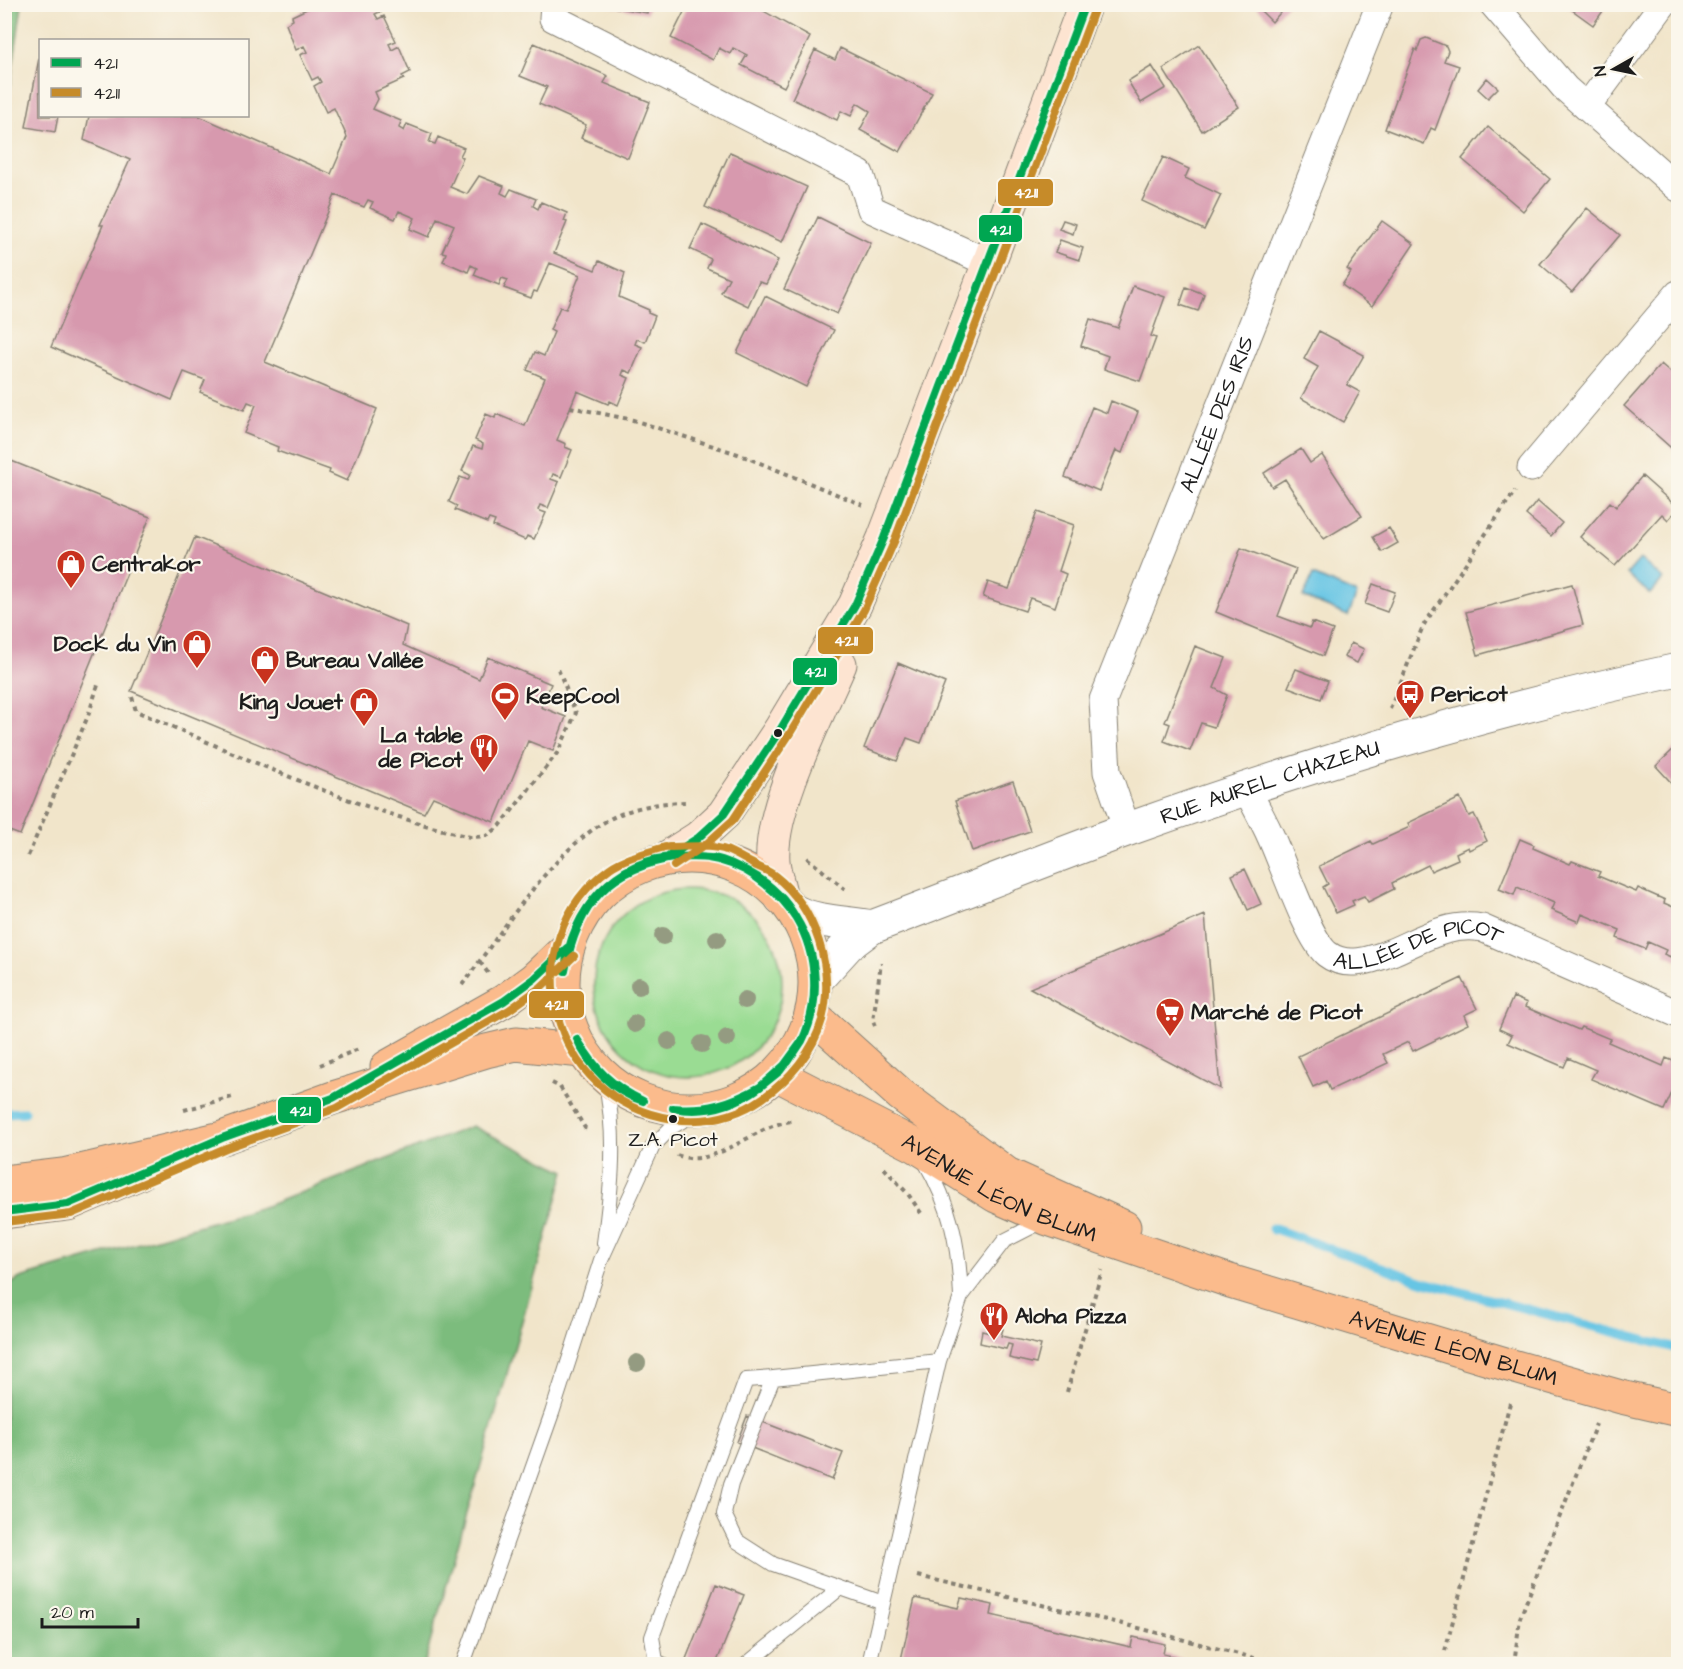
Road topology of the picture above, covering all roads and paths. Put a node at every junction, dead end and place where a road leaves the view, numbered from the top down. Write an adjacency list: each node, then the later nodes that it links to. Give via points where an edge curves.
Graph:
1 (554, 4): 8 (street, via 553,18 860,174 871,209)
2 (1085, 4): 8 (main road)
3 (1380, 4): 21 (street, ALLÉE DES IRIS, via 1102,700 1107,772)
4 (1493, 4): 6 (street, via 1564,87)
5 (1663, 4): 6 (street)
6 (1587, 107): 7 (street)
7 (1678, 188)
8 (989, 263): 12 (main road)
9 (1678, 294): 11 (street)
10 (570, 407): 12 (path, via 633,420 738,454)
11 (1531, 468): 18 (path, via 1423,626)
12 (891, 517): 13 (main road)
13 (855, 605): 24 (main road, via 724,814 698,838); 26 (main road, via 846,650 788,784 775,837 774,853)
14 (558, 669): 17 (path, via 576,712 558,752 500,826 487,836 470,837 367,807 135,711)
15 (1678, 670): 18 (street, RUE AUREL CHAZEAU, via 1580,692)
16 (98, 685): 23 (path)
17 (132, 697)
18 (1374, 748): 19 (street, RUE AUREL CHAZEAU)
19 (1247, 790): 21 (street, RUE AUREL CHAZEAU); 32 (street, ALLÉE DE PICOT, via 1326,954 1340,961 1365,962 1446,929 1464,925 1482,928)
20 (693, 802): 31 (path, via 643,807 617,816 578,842 528,896)
21 (1127, 830): 27 (street, RUE AUREL CHAZEAU)
22 (803, 855): 25 (path)
23 (28, 856)
24 (668, 857): 26 (main road, via 720,859 768,883); 28 (main road, via 615,878 591,902 574,928)
25 (852, 894)
26 (787, 904): 27 (street, via 809,919); 30 (main road, via 811,946)
27 (872, 927): 30 (street, RUE AUREL CHAZEAU, via 848,945)
28 (567, 948): 36 (main road, via 562,977 566,1012); 42 (main road, via 504,1001)
29 (881, 958): 34 (path, via 873,1021)
30 (816, 980): 33 (main road)
31 (459, 988)
32 (1678, 1014)
33 (812, 1015): 38 (main road, via 799,1048); 57 (main road, AVENUE LÉON BLUM, via 901,1095 1007,1174 1082,1206)
34 (878, 1036)
35 (372, 1043): 37 (path)
36 (582, 1051): 40 (main road); 42 (main road, via 516,1044)
37 (309, 1069)
38 (778, 1075): 43 (main road, via 750,1095); 48 (main road, AVENUE LÉON BLUM)
39 (544, 1078): 46 (path, via 560,1087 585,1128)
40 (605, 1078): 43 (main road, via 640,1100 669,1109); 55 (lane, via 614,1134)
41 (233, 1096): 44 (path)
42 (333, 1098): 47 (main road)
43 (700, 1110): 55 (lane, via 672,1127 653,1146)
44 (177, 1112)
45 (800, 1120): 49 (path, via 768,1128 713,1156 687,1159)
46 (598, 1131)
47 (222, 1138): 51 (main road, via 63,1175); 52 (main road, via 68,1204)
48 (916, 1146): 53 (main road, AVENUE LÉON BLUM, via 996,1196); 58 (lane, via 937,1181 951,1217 960,1255)
49 (671, 1153)
50 (876, 1162): 54 (path, via 908,1194)
51 (4, 1182)
52 (4, 1212)
53 (1048, 1219): 57 (main road, AVENUE LÉON BLUM); 58 (lane, via 1004,1241)
54 (926, 1220)
55 (601, 1260): 69 (lane)
56 (1102, 1269): 61 (path)
57 (1230, 1281): 63 (main road, AVENUE LÉON BLUM, via 1512,1366)
58 (961, 1297): 59 (lane)
59 (939, 1361): 60 (lane); 67 (lane)
60 (773, 1378): 66 (lane, via 731,1484 724,1514 737,1541 773,1564); 70 (lane, via 746,1380 652,1637 656,1661)
61 (1067, 1392)
62 (1511, 1399): 68 (path)
63 (1678, 1410)
64 (1596, 1423): 74 (path, via 1520,1618)
65 (918, 1576): 73 (path)
66 (840, 1588): 67 (lane); 71 (lane)
67 (883, 1603): 72 (lane)
68 (1445, 1651)
69 (463, 1665)
70 (662, 1665)
71 (747, 1665)
72 (868, 1665)
73 (1277, 1665)
74 (1514, 1665)

